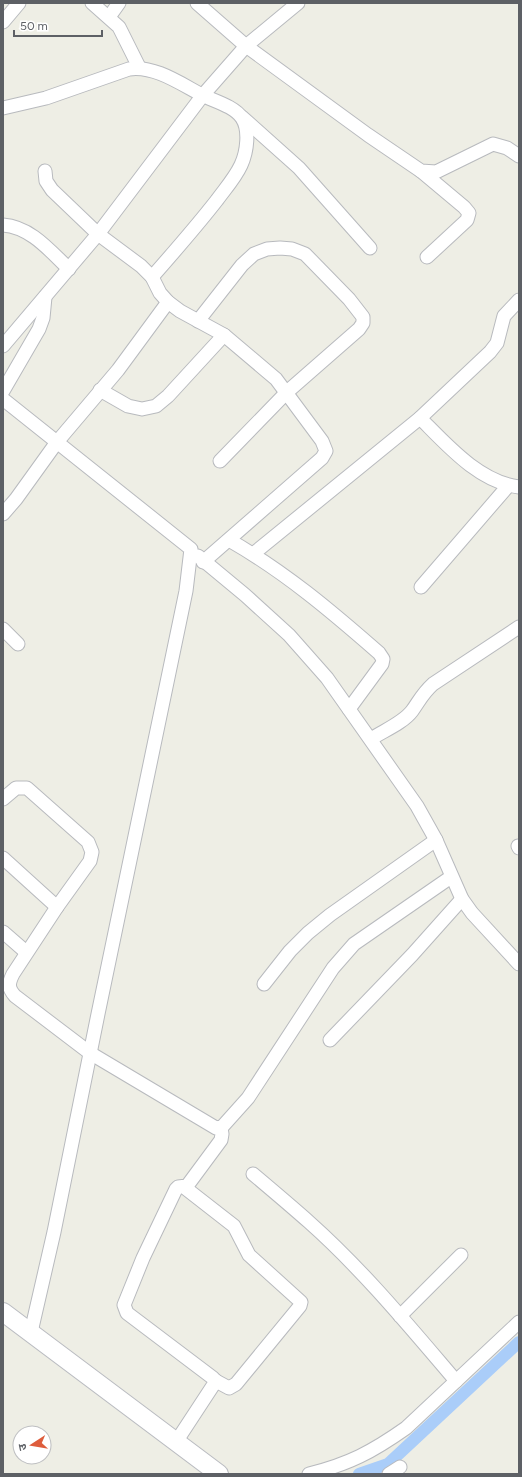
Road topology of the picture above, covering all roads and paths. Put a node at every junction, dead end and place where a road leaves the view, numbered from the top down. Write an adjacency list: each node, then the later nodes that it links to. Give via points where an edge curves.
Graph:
1 (20, 3): 7 (street)
2 (92, 3): 6 (street)
3 (119, 3): 6 (street)
4 (197, 3): 8 (street)
5 (298, 3): 8 (street)
6 (109, 17): 9 (street, via 119,27)
7 (3, 22)
8 (246, 46): 10 (street); 15 (street, via 368,136)
9 (139, 67): 10 (street, via 169,78); 11 (street, via 46,98)
10 (203, 96): 12 (street, via 231,108); 17 (street)
11 (3, 108)
12 (242, 117): 18 (street, via 299,168); 21 (street, via 246,130 246,144 241,164 232,180 196,227)
13 (519, 156): 15 (street, via 507,148 493,144 436,172)
14 (45, 171): 17 (street, via 46,181 52,190)
15 (421, 171): 19 (street, via 469,213 467,220)
16 (3, 225): 20 (street, via 18,228 31,235)
17 (98, 234): 20 (street); 21 (street)
18 (370, 248)
19 (427, 257)
20 (69, 269): 22 (street)
21 (152, 277): 24 (street)
22 (46, 296): 27 (street); 29 (street, via 40,329)
23 (519, 300): 32 (street, via 504,316 497,343 490,352)
24 (168, 302): 25 (street); 28 (street, via 118,370)
25 (198, 321): 26 (street); 30 (street, via 242,265 254,254 280,248 305,254 359,310 363,323)
26 (224, 335): 28 (street, via 156,406 142,409 128,406); 30 (street, via 265,369)
27 (3, 346)
28 (100, 390): 33 (street)
29 (3, 391)
30 (287, 392): 34 (street); 37 (street, via 322,441 326,451 322,458)
31 (3, 399): 33 (street)
32 (420, 418): 35 (street, via 456,453 494,480); 39 (street)
33 (57, 442): 36 (street); 38 (street)
34 (220, 461)
35 (513, 486): 41 (street)
36 (3, 514)
37 (229, 540): 39 (street); 40 (street)
38 (191, 549): 40 (street); 59 (street, via 186,591)
39 (253, 554): 45 (street, via 303,588 383,659)
40 (203, 562): 45 (street, via 245,595 288,635 327,678)
41 (421, 587)
42 (519, 627): 46 (street, via 432,684 408,715)
43 (3, 629): 44 (street)
44 (18, 644)
45 (349, 709): 46 (street)
46 (371, 739): 48 (street, via 417,806)
47 (3, 799): 52 (street, via 16,788 27,788 88,842 92,852 90,861)
48 (436, 840): 50 (street); 57 (street, via 308,933)
49 (3, 858): 52 (street)
50 (451, 877): 51 (street); 60 (street, via 347,950 248,1098)
51 (462, 899): 55 (street); 58 (street)
52 (57, 906): 54 (street)
53 (3, 932): 54 (street)
54 (26, 952): 56 (street)
55 (519, 964)
56 (6, 984): 59 (street, via 15,996)
57 (264, 984)
58 (330, 1040)
59 (90, 1053): 60 (street, via 216,1128); 67 (street)
60 (221, 1128): 62 (street, via 221,1140 193,1180)
61 (253, 1174): 65 (street, via 309,1222)
62 (184, 1187): 68 (street, via 177,1187 163,1214 124,1309); 68 (street, via 234,1226 249,1255 301,1302 236,1384 229,1388)
63 (461, 1255): 65 (street)
64 (3, 1312): 67 (main road)
65 (400, 1316): 69 (street)
66 (519, 1322): 69 (street)
67 (31, 1332): 70 (main road)
68 (216, 1382): 70 (street)
69 (456, 1382): 72 (street, via 406,1428 358,1459)
70 (176, 1442): 71 (main road)
71 (219, 1474)
72 (308, 1474)

